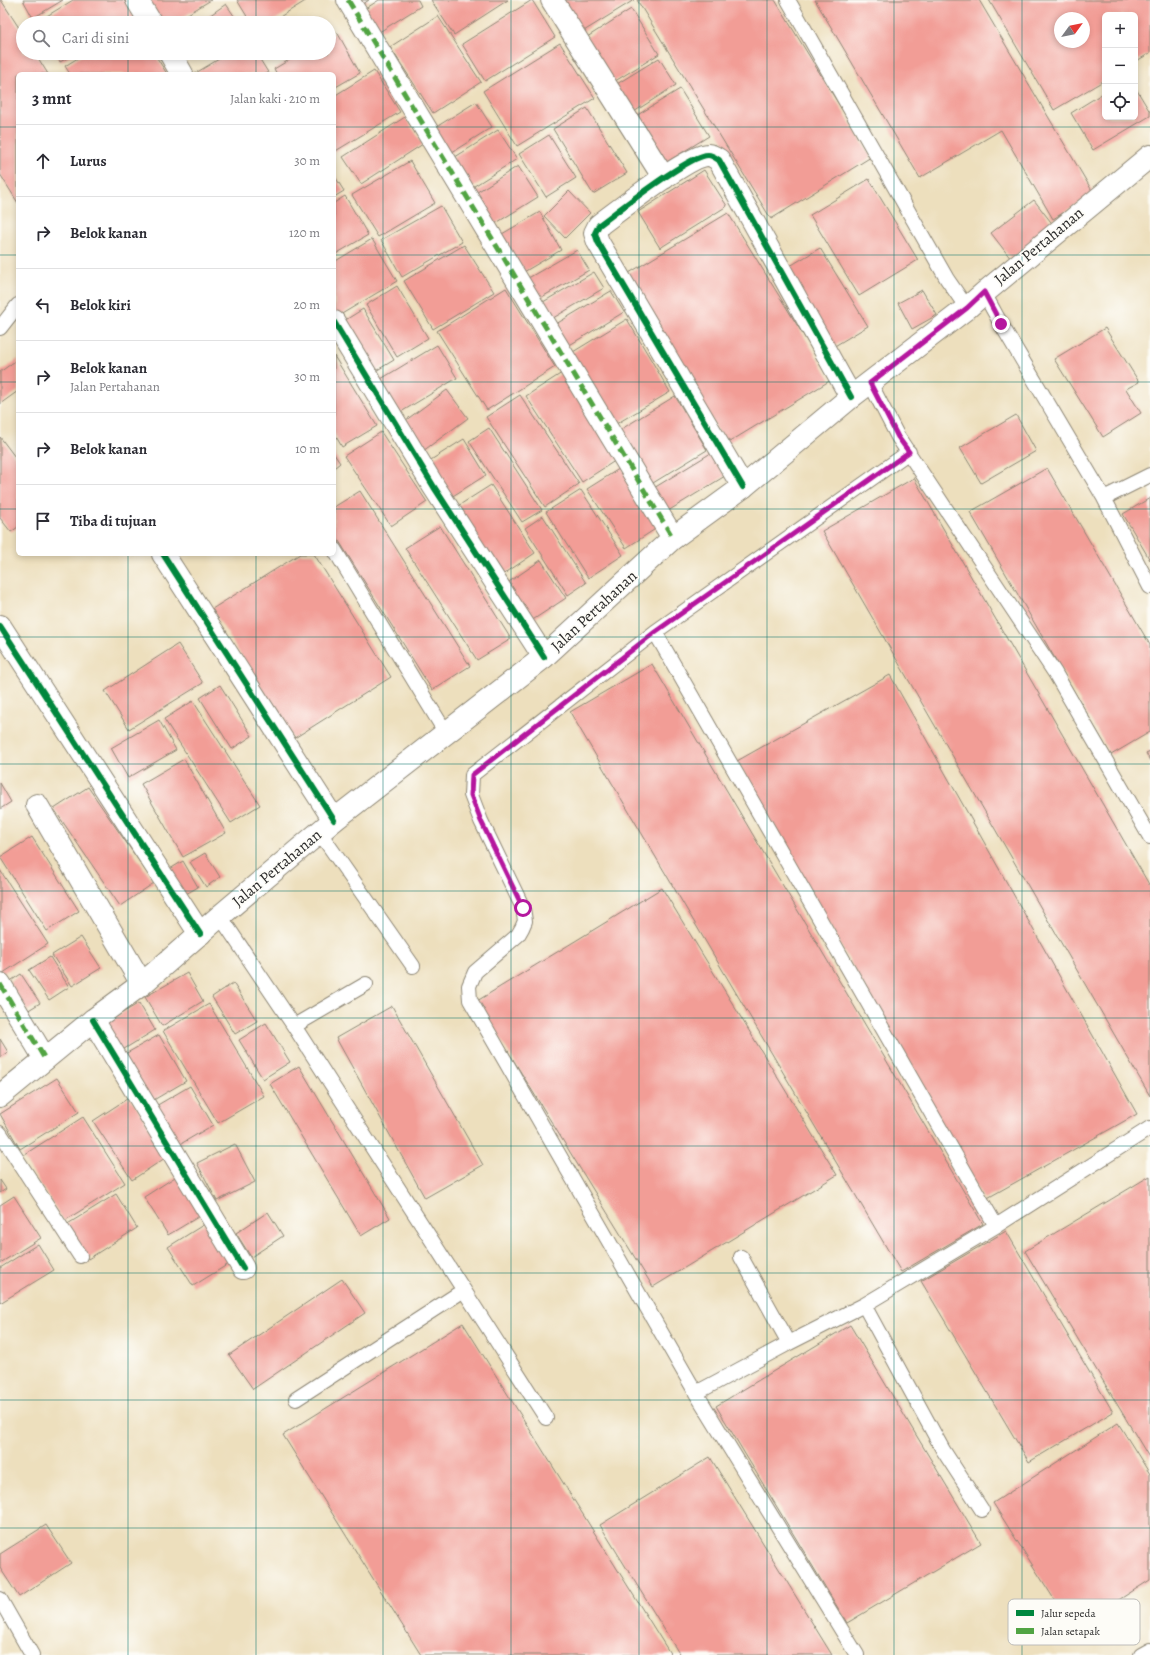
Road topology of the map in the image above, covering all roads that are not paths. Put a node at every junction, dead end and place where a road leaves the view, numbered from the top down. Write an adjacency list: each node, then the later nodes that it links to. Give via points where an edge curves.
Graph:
1 (137, 0): 5 (street)
2 (348, 0): 21 (street)
3 (552, 0): 9 (street)
4 (788, 0): 12 (lane, via 947,280)
5 (147, 16)
6 (174, 60): 7 (street)
7 (181, 72)
8 (1150, 156): 10 (street, Jalan Pertahanan)
9 (664, 178): 16 (street, via 700,156 710,154 719,160); 19 (street, via 599,225 595,233)
10 (984, 292): 12 (street, Jalan Pertahanan); 20 (lane)
11 (16, 308): 14 (lane)
12 (967, 308): 15 (street, Jalan Pertahanan)
13 (336, 325): 27 (street, via 434,487)
14 (0, 328)
15 (870, 383): 16 (street, Jalan Pertahanan); 17 (lane, via 898,437)
16 (851, 397): 19 (street, Jalan Pertahanan)
17 (909, 452): 26 (lane); 31 (lane, via 1055,672)
18 (1150, 475): 20 (lane)
19 (743, 487): 21 (street, Jalan Pertahanan)
20 (1104, 498): 24 (lane)
21 (673, 538): 27 (street, Jalan Pertahanan)
22 (336, 552): 28 (lane)
23 (164, 556): 30 (street)
24 (1150, 587)
25 (0, 626): 33 (street)
26 (655, 632): 44 (lane); 51 (lane, via 472,775 471,795 523,908 525,921 518,935 475,972 469,986 470,1000 477,1015)
27 (544, 657): 28 (street, Jalan Pertahanan)
28 (446, 733): 30 (street, Jalan Pertahanan)
29 (37, 805): 36 (street)
30 (327, 826): 32 (street, Jalan Pertahanan); 34 (lane)
31 (1150, 837)
32 (220, 916): 33 (street, Jalan Pertahanan); 39 (lane)
33 (200, 934): 36 (street, Jalan Pertahanan)
34 (413, 966)
35 (0, 984): 40 (street)
36 (142, 984): 38 (street, Jalan Pertahanan)
37 (366, 984): 39 (lane)
38 (92, 1020): 40 (street, Jalan Pertahanan); 47 (street)
39 (294, 1026): 48 (lane)
40 (46, 1059): 41 (street, Jalan Pertahanan)
41 (0, 1096)
42 (1150, 1128): 44 (lane)
43 (0, 1133): 45 (lane)
44 (996, 1226): 49 (lane)
45 (80, 1256)
46 (741, 1257): 50 (lane)
47 (243, 1268)
48 (464, 1290): 52 (lane); 53 (lane)
49 (864, 1305): 50 (lane); 54 (lane, via 944,1450)
50 (789, 1343): 51 (lane)
51 (696, 1393): 58 (lane)
52 (296, 1399)
53 (546, 1418)
54 (982, 1510)
55 (0, 1599): 57 (lane)
56 (1150, 1650): 59 (lane)
57 (32, 1655)
58 (857, 1655)
59 (1141, 1655)

